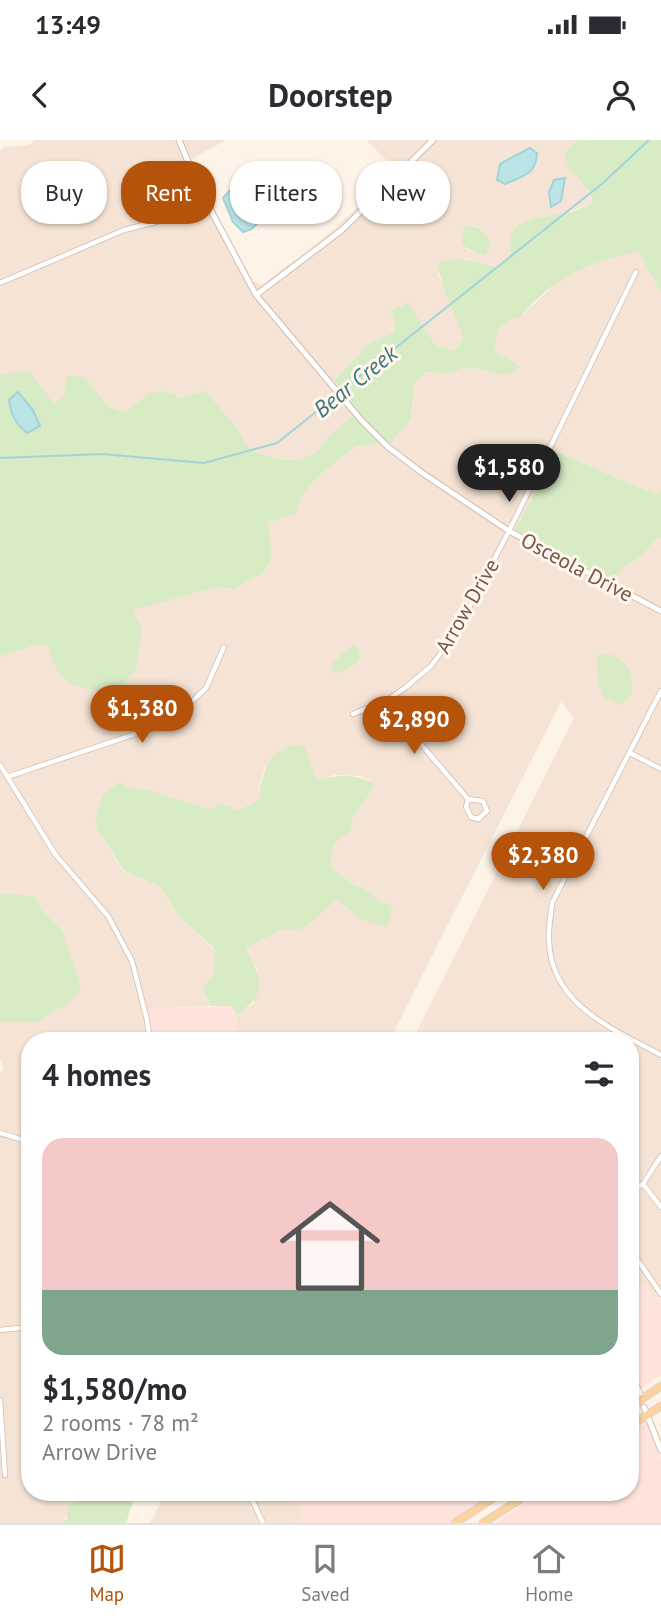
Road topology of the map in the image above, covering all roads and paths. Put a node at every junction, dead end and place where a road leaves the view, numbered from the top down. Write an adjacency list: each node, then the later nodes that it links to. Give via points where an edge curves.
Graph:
1 (179, 140): 3 (street, Osceola Drive)
2 (433, 140): 8 (street, via 342,230)
3 (188, 161)
4 (216, 220): 8 (street, Osceola Drive)
5 (147, 224): 7 (street)
6 (636, 272): 9 (street, Arrow Drive)
7 (0, 283)
8 (256, 295): 9 (street, Osceola Drive, via 388,447)
9 (509, 531): 10 (street, Osceola Drive); 13 (street, Arrow Drive, via 455,634 431,666)
10 (661, 611)
11 (224, 648): 18 (street, via 206,688 159,726)
12 (661, 691): 15 (street)
13 (389, 699): 14 (street, Arrow Drive); 19 (street, via 409,730)
14 (353, 715)
15 (630, 752): 17 (street); 21 (street, via 552,903 549,942 554,970 573,1000 591,1017)
16 (0, 765): 18 (street)
17 (661, 769)
18 (7, 778): 20 (street, via 55,854 108,916 132,961)
19 (468, 799): 19 (street, via 483,801 484,816 471,817)
20 (149, 1032)
21 (619, 1032)
22 (639, 1043): 23 (street)
23 (661, 1055)
24 (0, 1133): 25 (street)
25 (21, 1139)
26 (661, 1156): 27 (street)
27 (643, 1184): 28 (street); 29 (street)
28 (639, 1186)
29 (661, 1207)
30 (639, 1262): 31 (street)
31 (661, 1294)
32 (21, 1328): 33 (street)
33 (0, 1330)
34 (661, 1386): 37 (main road)
35 (639, 1392): 37 (street)
36 (0, 1400): 43 (street)
37 (643, 1402): 38 (main road); 40 (street)
38 (639, 1404)
39 (661, 1406): 40 (main road)
40 (646, 1416): 41 (main road); 42 (street)
41 (639, 1420)
42 (661, 1450)
43 (5, 1475)
44 (253, 1501): 47 (street)
45 (489, 1501): 48 (main road)
46 (517, 1501): 49 (main road)
47 (263, 1523)
48 (455, 1523)
49 (483, 1523)

